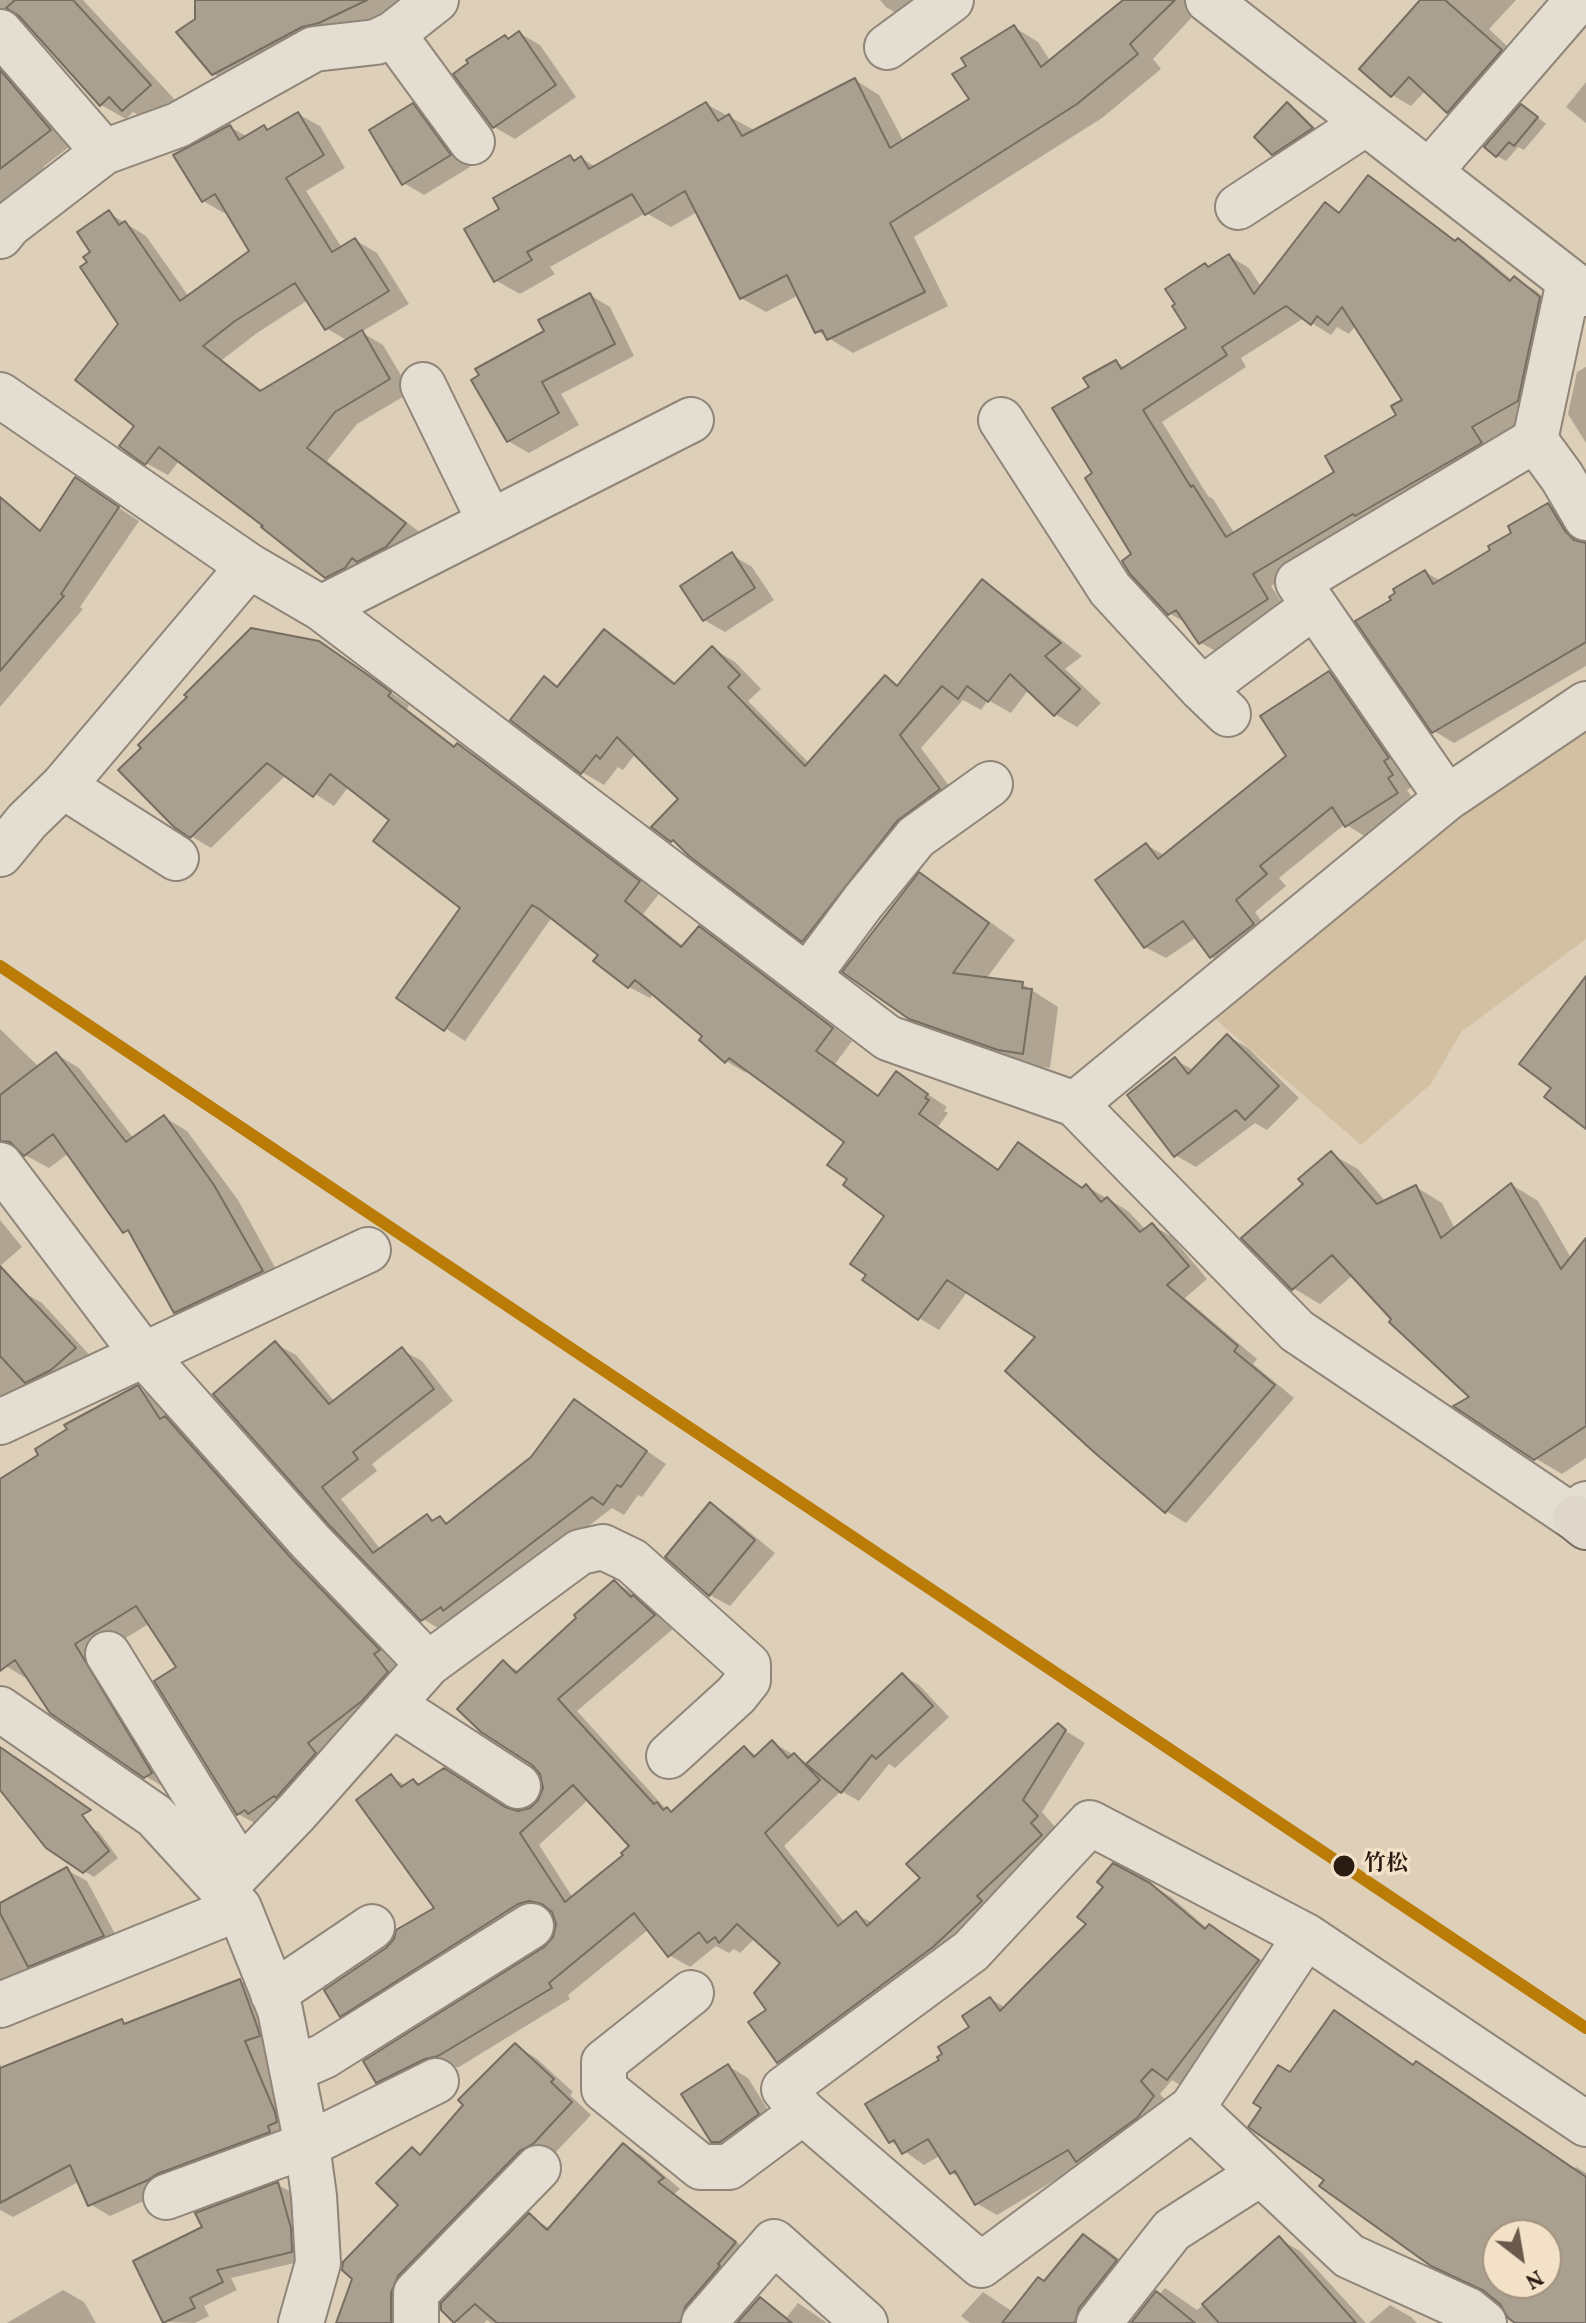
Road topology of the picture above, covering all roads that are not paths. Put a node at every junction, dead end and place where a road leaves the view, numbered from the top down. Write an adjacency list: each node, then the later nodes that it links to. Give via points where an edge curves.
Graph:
1 (436, 0): 6 (street)
2 (951, 0): 7 (street)
3 (1208, 0): 8 (street)
4 (1578, 0): 11 (street)
5 (0, 32): 10 (street)
6 (393, 34): 9 (street); 10 (street, via 376,42 314,49 178,125)
7 (887, 47)
8 (1366, 123): 11 (street); 12 (street)
9 (472, 142)
10 (104, 152): 13 (street)
11 (1430, 171): 14 (street)
12 (1238, 207)
13 (0, 236)
14 (1578, 287): 19 (street)
15 (423, 385): 21 (street)
16 (0, 395): 22 (street)
17 (691, 420): 21 (street)
18 (1001, 420): 23 (street, via 1110,589 1215,702)
19 (1535, 440): 20 (street); 23 (street, via 1298,582)
20 (1586, 518)
21 (490, 522): 24 (street)
22 (249, 566): 24 (street); 27 (street)
23 (1314, 606): 28 (street)
24 (321, 608): 31 (street)
25 (1586, 704): 28 (street)
26 (990, 784): 31 (street, via 916,837)
27 (63, 786): 29 (street); 30 (street)
28 (1447, 798): 32 (street)
29 (0, 854)
30 (176, 858)
31 (808, 976): 32 (street, via 888,1038)
32 (1075, 1104): 37 (street, via 1297,1331)
33 (0, 1165): 35 (street)
34 (368, 1250): 35 (street)
35 (144, 1354): 36 (street); 39 (street)
36 (0, 1422)
37 (1582, 1516)
38 (108, 1654): 44 (street)
39 (428, 1664): 40 (street); 42 (street, via 580,1552 603,1547 632,1561 748,1665 748,1680 736,1695)
40 (393, 1705): 43 (street); 44 (street)
41 (0, 1709): 44 (street, via 155,1816)
42 (669, 1756)
43 (518, 1786)
44 (234, 1889): 49 (street); 50 (street)
45 (531, 1926): 51 (street, via 324,2056)
46 (372, 1927): 49 (street)
47 (1306, 1936): 53 (street); 54 (street, via 1090,1823 971,1951 784,2089); 55 (street)
48 (691, 1993): 54 (street, via 604,2062 604,2089 701,2167 729,2167)
49 (273, 1994): 51 (street)
50 (0, 2005)
51 (292, 2070): 56 (street)
52 (436, 2081): 56 (street)
53 (1192, 2108): 54 (street, via 981,2265); 58 (street)
54 (803, 2112)
55 (1586, 2124)
56 (307, 2145): 59 (street); 61 (street, via 318,2263)
57 (538, 2168): 62 (street, via 416,2293)
58 (1261, 2173): 60 (street, via 1349,2256); 65 (street, via 1172,2230)
59 (166, 2197)
60 (1469, 2319)
61 (301, 2323)
62 (416, 2323)
63 (704, 2323): 64 (street, via 774,2242)
64 (865, 2323)
65 (1099, 2323)

